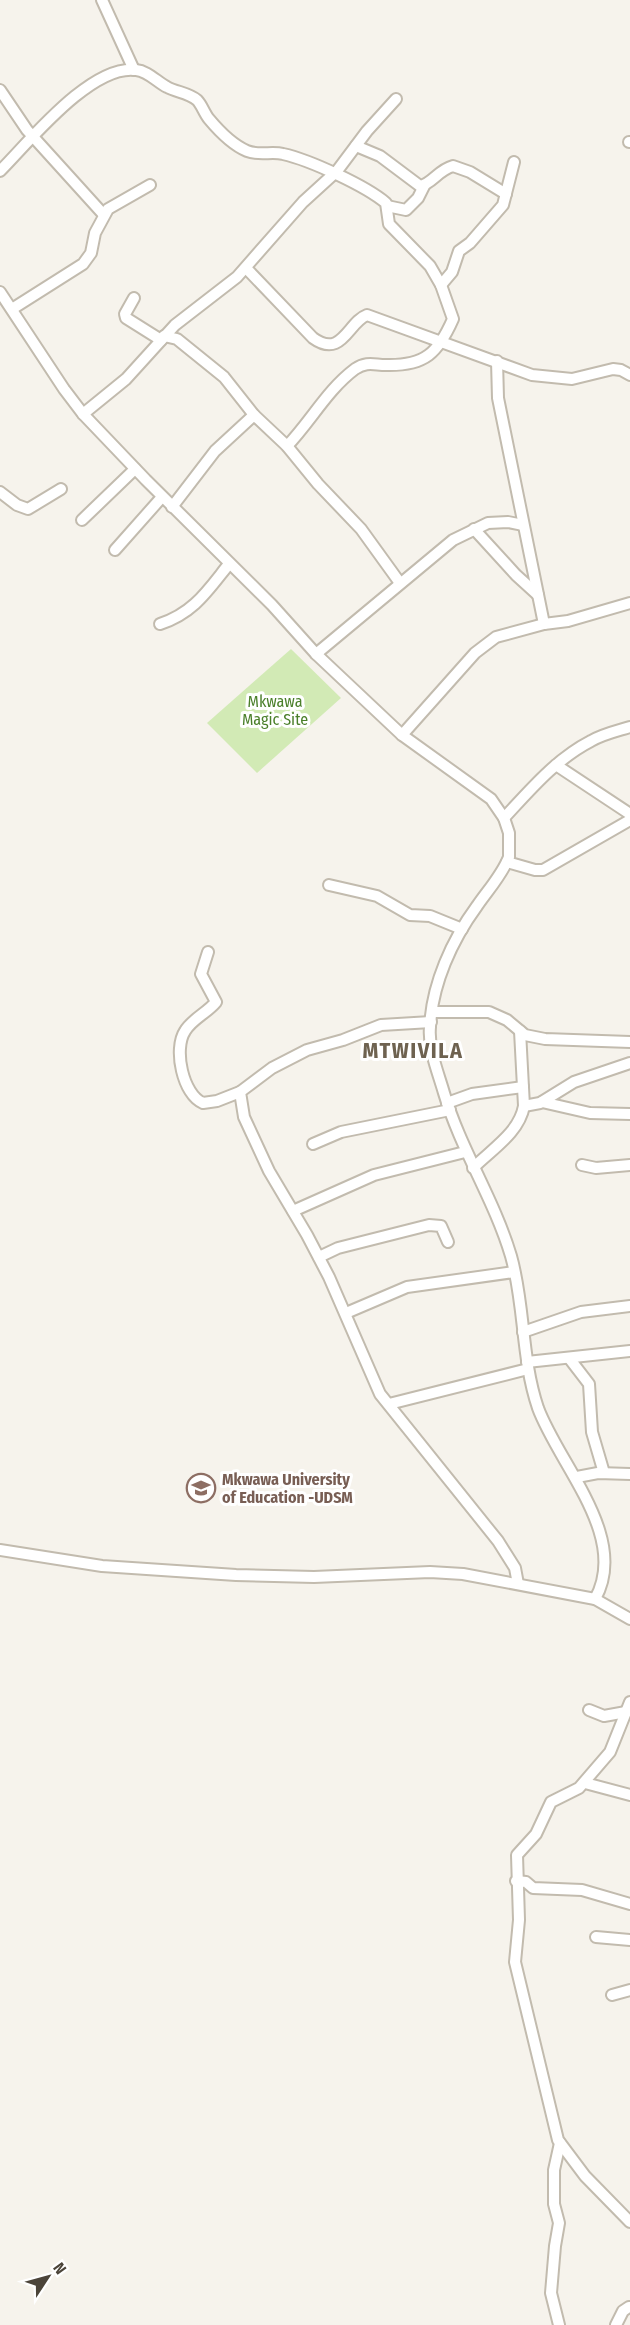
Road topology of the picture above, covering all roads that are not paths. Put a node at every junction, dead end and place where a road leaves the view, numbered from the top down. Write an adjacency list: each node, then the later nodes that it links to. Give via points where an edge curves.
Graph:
1 (102, 0): 2 (street)
2 (134, 70): 5 (street, via 123,69 88,87); 9 (street, via 196,100 210,120 250,153 282,153)
3 (0, 90): 5 (street)
4 (396, 99): 6 (street)
5 (34, 138): 8 (street); 14 (street)
6 (356, 146): 9 (street); 11 (street, via 380,156)
7 (514, 162): 12 (street)
8 (0, 171)
9 (334, 175): 13 (street); 15 (street, via 303,202)
10 (150, 185): 14 (street, via 128,195)
11 (424, 186): 12 (street, via 436,173 453,166); 13 (street, via 406,210)
12 (507, 194): 16 (street, via 500,209 457,253 452,272)
13 (387, 206): 16 (street, via 389,224 421,255)
14 (104, 215): 19 (street, via 94,233 88,259)
15 (246, 267): 20 (street); 21 (street, via 323,344 338,342 367,315)
16 (441, 285): 21 (street, via 453,317)
17 (0, 291): 19 (street)
18 (134, 298): 20 (street, via 126,318)
19 (12, 309): 24 (street)
20 (162, 338): 24 (street, via 126,379); 25 (street, via 177,339 215,368)
21 (442, 342): 22 (street); 26 (street, via 432,355 420,361 386,366 371,363 355,370 329,393)
22 (497, 361): 23 (street, via 547,378 572,379 613,369); 33 (street, via 498,398)
23 (630, 375)
24 (83, 414): 27 (street)
25 (254, 415): 26 (street); 31 (street, via 215,451)
26 (287, 446): 37 (street, via 378,549)
27 (135, 469): 30 (street); 32 (street)
28 (61, 489): 29 (street, via 28,509)
29 (0, 492)
30 (162, 497): 31 (street); 35 (street)
31 (172, 507): 36 (street)
32 (82, 520)
33 (523, 525): 34 (street, via 488,523); 38 (street)
34 (474, 529): 37 (street, via 453,540); 38 (street)
35 (114, 550)
36 (229, 564): 40 (street, via 197,605 179,618); 42 (street, via 272,604)
37 (400, 583): 42 (street)
38 (538, 595): 41 (street)
39 (630, 603): 41 (street)
40 (160, 624)
41 (544, 624): 44 (street, via 488,642)
42 (316, 654): 44 (street)
43 (630, 727): 45 (street, via 592,740)
44 (402, 735): 47 (street, via 484,792)
45 (556, 765): 46 (street); 47 (street)
46 (630, 814)
47 (504, 818): 49 (street, via 511,842)
48 (630, 820): 49 (street, via 543,870)
49 (507, 862): 51 (street)
50 (329, 885): 51 (street, via 377,896 410,915 430,916)
51 (462, 929): 53 (street, via 449,952)
52 (208, 952): 58 (street, via 202,975 216,1002 182,1036 180,1049 186,1083 191,1095 203,1103)
53 (432, 1017): 54 (street, via 489,1012); 58 (street, via 381,1025 307,1050 272,1068); 60 (street, via 432,1054)
54 (520, 1031): 55 (street, via 545,1039); 57 (street)
55 (630, 1042)
56 (630, 1063): 59 (street, via 574,1082)
57 (523, 1087): 60 (street, via 472,1094); 61 (street)
58 (240, 1092): 68 (street, via 244,1117 268,1171)
59 (542, 1102): 61 (street); 62 (street, via 590,1113)
60 (448, 1106): 63 (street, via 341,1132); 64 (street)
61 (525, 1106): 67 (street, via 513,1131)
62 (630, 1114)
63 (313, 1144)
64 (465, 1152): 67 (street); 68 (street, via 374,1175)
65 (582, 1165): 66 (street)
66 (630, 1165)
67 (472, 1168): 71 (street, via 497,1217)
68 (293, 1211): 70 (street)
69 (448, 1242): 70 (street, via 441,1226 429,1225 338,1248)
70 (319, 1257): 73 (street)
71 (514, 1272): 73 (street, via 407,1287); 74 (street)
72 (630, 1306): 74 (street, via 581,1312)
73 (346, 1313): 78 (street, via 372,1378)
74 (523, 1332): 77 (street)
75 (630, 1351): 76 (street)
76 (569, 1358): 77 (street); 79 (street, via 589,1384 592,1432)
77 (527, 1366): 78 (street); 81 (street, via 546,1426)
78 (389, 1404): 83 (street, via 498,1541 515,1568)
79 (604, 1473): 80 (street); 81 (street)
80 (630, 1474)
81 (577, 1477): 84 (street, via 599,1514 609,1555 606,1581)
82 (0, 1550): 83 (street, via 102,1566 236,1575 314,1577 430,1572)
83 (518, 1584): 84 (street)
84 (595, 1599): 85 (street)
85 (630, 1619)
86 (628, 1707): 87 (street, via 604,1716); 88 (street, via 610,1752)
87 (589, 1710)
88 (585, 1783): 89 (street); 90 (street, via 558,1797 547,1808 536,1834 517,1855)
89 (630, 1795)
90 (516, 1881): 91 (street, via 533,1888 582,1890); 96 (street, via 519,1920 515,1962)
91 (630, 1904)
92 (596, 1936): 93 (street)
93 (630, 1940)
94 (630, 1990): 95 (street)
95 (612, 1995)
96 (560, 2143): 97 (street, via 585,2176); 100 (street, via 554,2170 554,2204 560,2223 551,2293)
97 (629, 2218)
98 (630, 2306): 99 (street); 101 (street)
99 (630, 2316)
100 (559, 2325)
101 (616, 2325)

